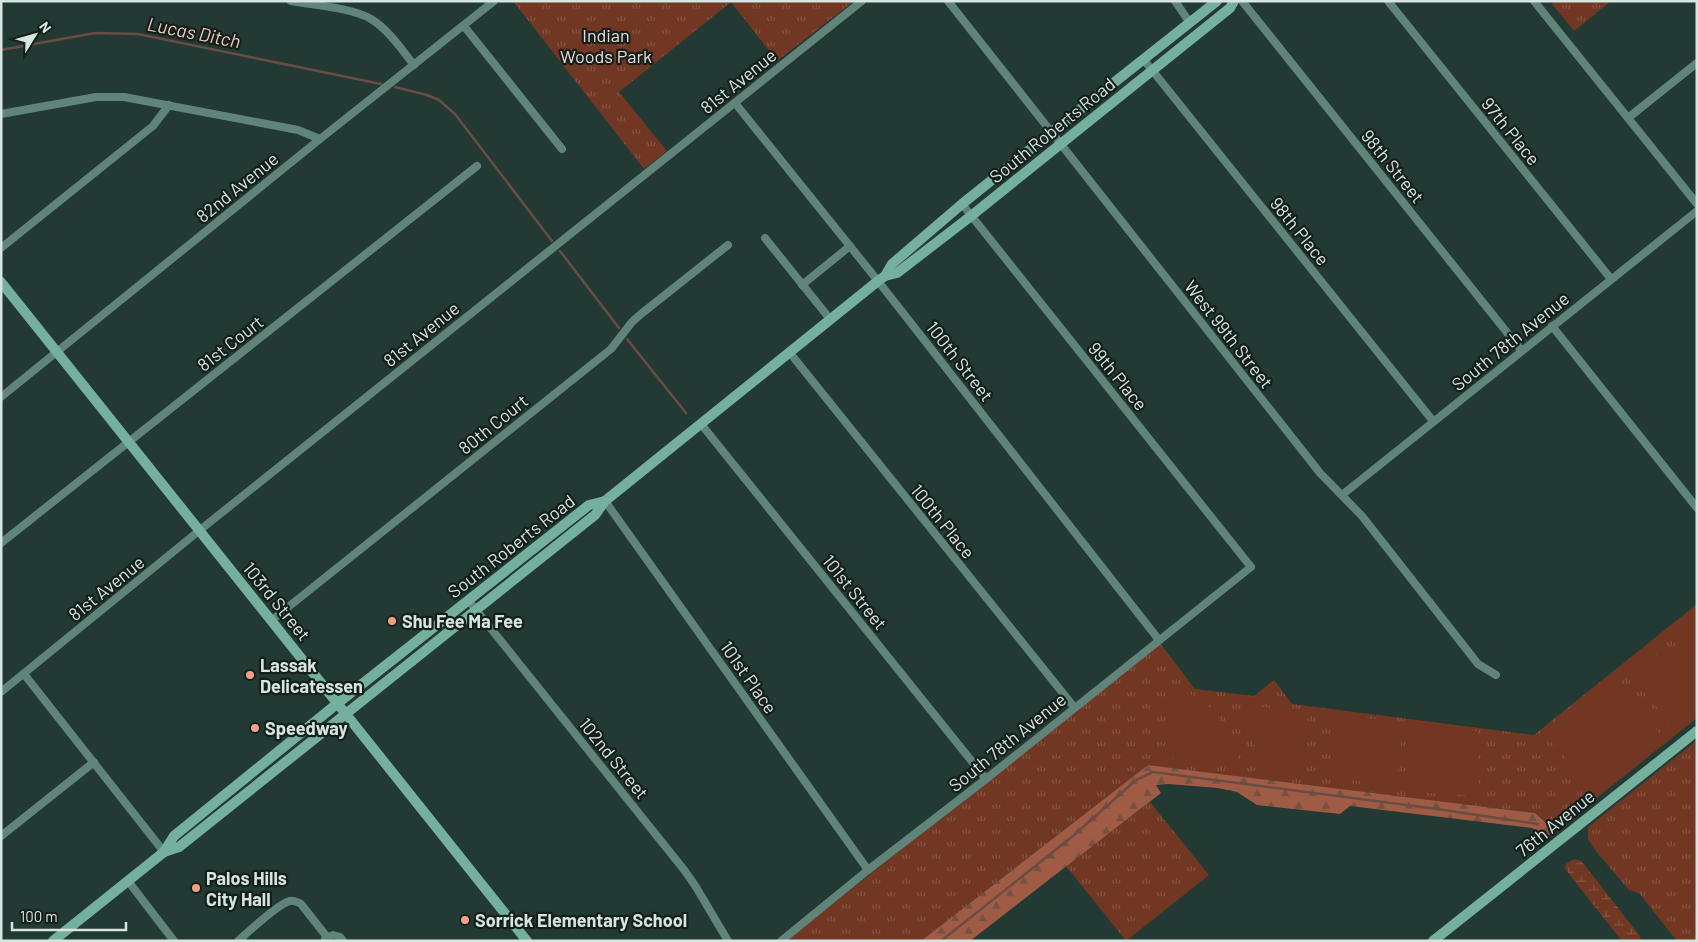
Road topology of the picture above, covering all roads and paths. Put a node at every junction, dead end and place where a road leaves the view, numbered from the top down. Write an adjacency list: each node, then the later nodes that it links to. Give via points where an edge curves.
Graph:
1 (292, 1): 11 (street)
2 (494, 1): 13 (street, 82nd Avenue)
3 (862, 1): 18 (street, 81st Avenue)
4 (948, 1): 22 (street, West 99th Street)
5 (1175, 1): 12 (street)
6 (1217, 1): 12 (street, South Roberts Road)
7 (1234, 1): 17 (street, South Roberts Road, via 1230,8)
8 (1242, 1): 41 (street, 98th Street)
9 (1388, 1): 36 (street, 97th Place)
10 (1534, 1): 21 (street)
11 (311, 3): 16 (street, via 371,19 387,31)
12 (1190, 23): 14 (street, South Roberts Road)
13 (464, 26): 16 (street, 82nd Avenue); 25 (street)
14 (1144, 60): 17 (street, 98th Place); 22 (street, South Roberts Road)
15 (1697, 63): 21 (street)
16 (414, 65): 23 (street, 82nd Avenue)
17 (1152, 71): 24 (street, South Roberts Road); 45 (street, 98th Place)
18 (735, 102): 33 (street, 100th Street); 51 (street, 81st Avenue)
19 (169, 105): 20 (street, via 124,97 103,97); 23 (street, via 298,130); 34 (street, via 153,126)
20 (1, 114)
21 (1628, 118): 28 (street)
22 (1051, 132): 24 (street, West 99th Street); 27 (street, South Roberts Road)
23 (320, 139): 42 (street, 82nd Avenue)
24 (1061, 144): 30 (street, South Roberts Road); 48 (street, West 99th Street, via 1314,465)
25 (562, 149)
26 (477, 166): 47 (street, 81st Court)
27 (962, 204): 30 (street, 99th Place); 35 (street, South Roberts Road, via 892,264)
28 (1697, 204)
29 (1697, 212): 36 (street, South 78th Avenue)
30 (971, 216): 35 (street, South Roberts Road, via 897,273); 53 (street, 99th Place)
31 (765, 238): 38 (street)
32 (728, 245): 56 (street, 80th Court, via 641,314 610,349)
33 (850, 246): 35 (street, 100th Street); 38 (street)
34 (1, 248)
35 (882, 278): 39 (street, South Roberts Road); 57 (street, 100th Street)
36 (1611, 279): 40 (street, South 78th Avenue)
37 (1, 282): 42 (street, 103rd Street)
38 (802, 284): 39 (street)
39 (830, 320): 43 (street, South Roberts Road)
40 (1552, 326): 41 (street, South 78th Avenue); 50 (street)
41 (1521, 350): 45 (street, South 78th Avenue)
42 (58, 352): 44 (street, 82nd Avenue); 47 (street, 103rd Street)
43 (790, 353): 46 (street, South Roberts Road); 62 (street, 100th Place)
44 (1, 397)
45 (1434, 422): 48 (street, South 78th Avenue)
46 (701, 424): 49 (street, South Roberts Road); 66 (street, 101st Street)
47 (129, 442): 51 (street, 103rd Street); 52 (street, 81st Court)
48 (1342, 495): 59 (street, West 99th Street, via 1478,664)
49 (605, 501): 54 (street, South Roberts Road, via 589,505); 55 (street, South Roberts Road, via 595,515); 69 (street, 101st Place)
50 (1697, 508)
51 (200, 530): 56 (street, 103rd Street); 58 (street, 81st Avenue)
52 (1, 543)
53 (1251, 567): 57 (street, South 78th Avenue)
54 (468, 600): 55 (street, 102nd Street); 61 (street, South Roberts Road)
55 (476, 610): 63 (street, South Roberts Road); 77 (street, 102nd Street, via 688,876)
56 (272, 620): 61 (street, 103rd Street)
57 (1160, 640): 62 (street, South 78th Avenue)
58 (24, 674): 60 (street, 81st Avenue); 65 (street)
59 (1496, 675)
60 (1, 692)
61 (338, 703): 63 (street, 103rd Street); 68 (street, South Roberts Road, via 174,836)
62 (1074, 707): 66 (street, South 78th Avenue)
63 (347, 714): 68 (street, South Roberts Road, via 180,847); 76 (street, 103rd Street)
64 (1697, 730): 79 (street, 76th Avenue)
65 (94, 762): 67 (street); 68 (street)
66 (986, 779): 69 (street, South 78th Avenue)
67 (1, 836)
68 (164, 852): 70 (street, South Roberts Road)
69 (868, 870): 78 (street, South 78th Avenue)
70 (128, 881): 72 (street, South Roberts Road); 73 (street)
71 (325, 939): 74 (street, via 301,904 291,900); 75 (street, via 337,935)
72 (53, 941)
73 (174, 941)
74 (238, 941)
75 (343, 941)
76 (527, 941)
77 (728, 941)
78 (781, 941)
79 (1433, 941)

